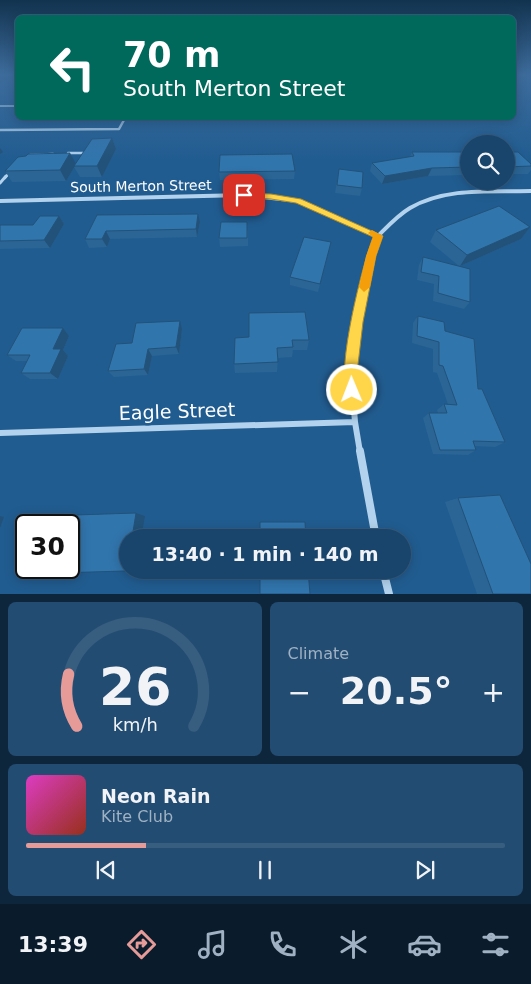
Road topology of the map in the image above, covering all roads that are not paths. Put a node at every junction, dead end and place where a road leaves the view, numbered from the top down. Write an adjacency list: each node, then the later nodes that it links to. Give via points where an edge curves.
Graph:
1 (0, 106): 2 (lane)
2 (15, 106)
3 (124, 120): 4 (lane, via 119,129)
4 (0, 130)
5 (85, 153): 6 (lane, via 35,154)
6 (23, 158)
7 (12, 170): 8 (lane)
8 (0, 184)
9 (531, 191): 11 (street, via 476,192 425,201 411,207)
10 (0, 201): 11 (street, South Merton Street, via 271,196 298,201)
11 (378, 236): 12 (street, via 357,322 350,373)
12 (355, 422): 13 (street, Eagle Street); 14 (street)
13 (0, 433)
14 (374, 529)
15 (385, 579): 16 (street)
16 (389, 594)

